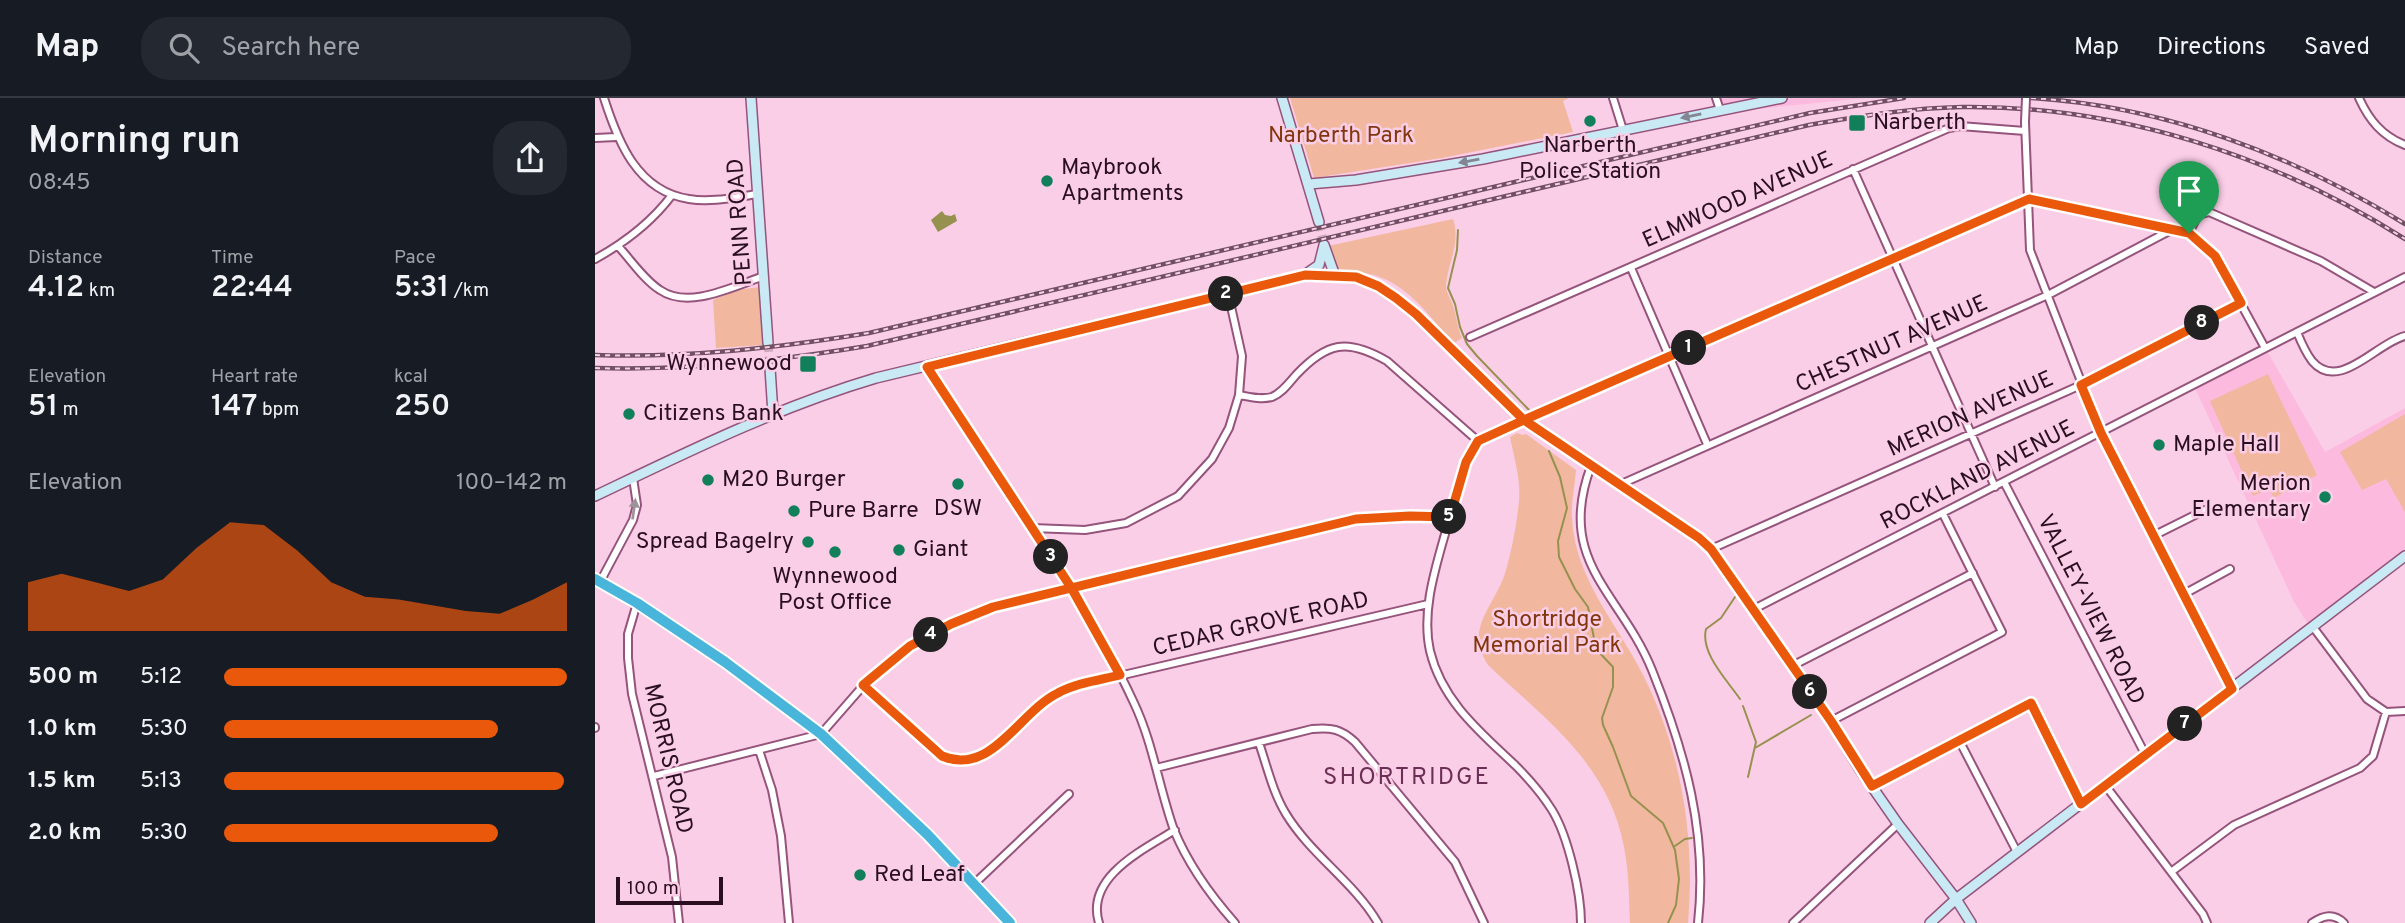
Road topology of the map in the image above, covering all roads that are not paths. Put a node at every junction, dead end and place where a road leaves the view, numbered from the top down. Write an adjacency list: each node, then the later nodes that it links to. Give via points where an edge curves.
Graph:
1 (604, 98): 12 (street)
2 (751, 98): 17 (street, PENN ROAD)
3 (1282, 98): 16 (street)
4 (1613, 98): 10 (street)
5 (1716, 98): 9 (street)
6 (1782, 98): 9 (street)
7 (2027, 98): 11 (street, bridge)
8 (2359, 98): 14 (street, via 2377,128)
9 (1720, 110): 10 (street, one-way to 10)
10 (1623, 130): 16 (street, one-way to 16, via 1470,161)
11 (2025, 131): 15 (street, ELMWOOD AVENUE, via 1949,128); 19 (street)
12 (616, 137): 13 (street); 18 (street, via 646,179)
13 (595, 138)
14 (2405, 145)
15 (1853, 169): 24 (street); 26 (street, ELMWOOD AVENUE)
16 (1309, 184): 20 (street)
17 (758, 194): 18 (street, via 703,200); 27 (street, PENN ROAD)
18 (672, 195): 23 (street)
19 (2029, 199): 21 (street); 24 (street); 33 (street, via 2030,250)
20 (1319, 222)
21 (2175, 229): 22 (street); 33 (street, CHESTNUT AVENUE)
22 (2189, 233): 31 (street, via 2196,217 2209,212 2321,261); 34 (street, via 2215,256)
23 (618, 246): 25 (street); 27 (street, via 658,289 679,297 713,293)
24 (1893, 258): 39 (street); 41 (street)
25 (595, 259)
26 (1631, 268): 37 (street, ELMWOOD AVENUE); 41 (street)
27 (764, 275): 38 (street, PENN ROAD)
28 (1305, 275): 29 (street); 29 (street, via 1319,265 1325,245); 32 (street)
29 (1335, 276): 47 (street, via 1356,277 1396,298)
30 (2405, 277): 31 (street, ROCKLAND AVENUE)
31 (2374, 292): 35 (street, ROCKLAND AVENUE)
32 (1227, 293): 42 (street); 45 (street, via 1242,356)
33 (2048, 295): 39 (street, CHESTNUT AVENUE); 44 (street)
34 (2241, 303): 40 (street); 44 (street, MERION AVENUE)
35 (2297, 332): 36 (street, via 2315,364 2334,372 2349,369 2389,341); 40 (street, ROCKLAND AVENUE)
36 (2405, 336)
37 (1471, 338)
38 (768, 343)
39 (1933, 347): 49 (street); 51 (street, CHESTNUT AVENUE)
40 (2265, 348): 48 (street, ROCKLAND AVENUE)
41 (1669, 357): 47 (street); 51 (street)
42 (927, 367): 46 (street, via 825,393); 61 (street)
43 (770, 368): 46 (street)
44 (2081, 385): 48 (street); 49 (street, MERION AVENUE)
45 (1239, 395): 50 (street, via 1270,397 1321,352 1338,346 1353,348 1387,361); 61 (street, via 1229,428 1212,459 1178,496 1126,523 1085,530)
46 (773, 414): 53 (street)
47 (1524, 420): 50 (street); 52 (street)
48 (2101, 433): 54 (street, ROCKLAND AVENUE); 62 (street)
49 (1971, 434): 56 (street); 63 (street, MERION AVENUE)
50 (1478, 441): 60 (street, via 1466,462)
51 (1707, 444): 55 (street, CHESTNUT AVENUE)
52 (1591, 466): 55 (street); 106 (street, via 1580,514 1586,554 1651,667 1688,771 1701,873)
53 (633, 478): 57 (street); 67 (street, one-way to 53, via 633,520 637,505)
54 (2004, 482): 56 (street, ROCKLAND AVENUE); 85 (street, VALLEY-VIEW ROAD)
55 (1619, 485): 63 (street)
56 (1994, 487): 59 (street, ROCKLAND AVENUE)
57 (595, 496)
58 (2205, 510): 62 (street)
59 (1943, 514): 66 (street); 72 (street, ROCKLAND AVENUE)
60 (1450, 517): 68 (street, via 1356,519); 71 (street)
61 (1032, 528): 68 (street)
62 (2153, 536): 69 (street)
63 (1711, 549): 72 (street)
64 (2405, 556): 73 (street)
65 (2230, 569): 69 (street)
66 (1973, 573): 74 (street); 80 (street, via 2002,632)
67 (598, 580): 70 (highway)
68 (1072, 589): 75 (street); 76 (street, via 993,607 951,624 910,646)
69 (2184, 594): 77 (street)
70 (638, 603): 81 (highway); 87 (street, MORRIS ROAD, via 628,634 628,658 632,694)
71 (1428, 604): 75 (street, CEDAR GROVE ROAD); 105 (street, via 1430,650 1450,697 1553,811 1571,864)
72 (1752, 610): 74 (street)
73 (2313, 627): 77 (street); 79 (street, via 2358,689)
74 (1792, 666): 80 (street)
75 (1120, 675): 76 (street, CEDAR GROVE ROAD, via 1057,693 991,750 966,761 942,756); 86 (street, via 1136,705)
76 (863, 685): 81 (street)
77 (2232, 689): 85 (street)
78 (2405, 711): 79 (street)
79 (2386, 712): 95 (street, via 2372,756 2360,768 2234,825)
80 (1831, 721): 89 (street)
81 (821, 734): 84 (street); 96 (highway)
82 (1959, 740): 89 (street); 91 (street, via 2031,703); 94 (street)
83 (1259, 743): 86 (street); 103 (street, via 1286,814); 104 (street, via 1312,729 1343,731 1455,862)
84 (759, 750): 87 (street); 99 (street, via 781,836)
85 (2145, 754): 88 (street)
86 (1156, 768): 93 (street)
87 (654, 776): 98 (street, MORRIS ROAD, via 675,876)
88 (2105, 785): 91 (street); 95 (street)
89 (1872, 786): 92 (street)
90 (1069, 794): 96 (street)
91 (2081, 804): 94 (street)
92 (1898, 824): 97 (street); 107 (street)
93 (1175, 830): 101 (street, via 1109,878 1098,898); 102 (street, via 1209,892)
94 (2017, 852): 97 (street)
95 (2171, 872): 110 (street)
96 (974, 884): 100 (highway)
97 (1956, 899): 108 (street); 109 (street)
98 (679, 923)
99 (789, 923)
100 (1010, 923)
101 (1099, 923)
102 (1235, 923)
103 (1378, 923)
104 (1484, 923)
105 (1581, 923)
106 (1698, 923)
107 (1793, 923)
108 (1930, 923)
109 (1971, 923)
110 (2207, 923)
111 (2312, 923): 112 (street, via 2333,916)
112 (2344, 923)

